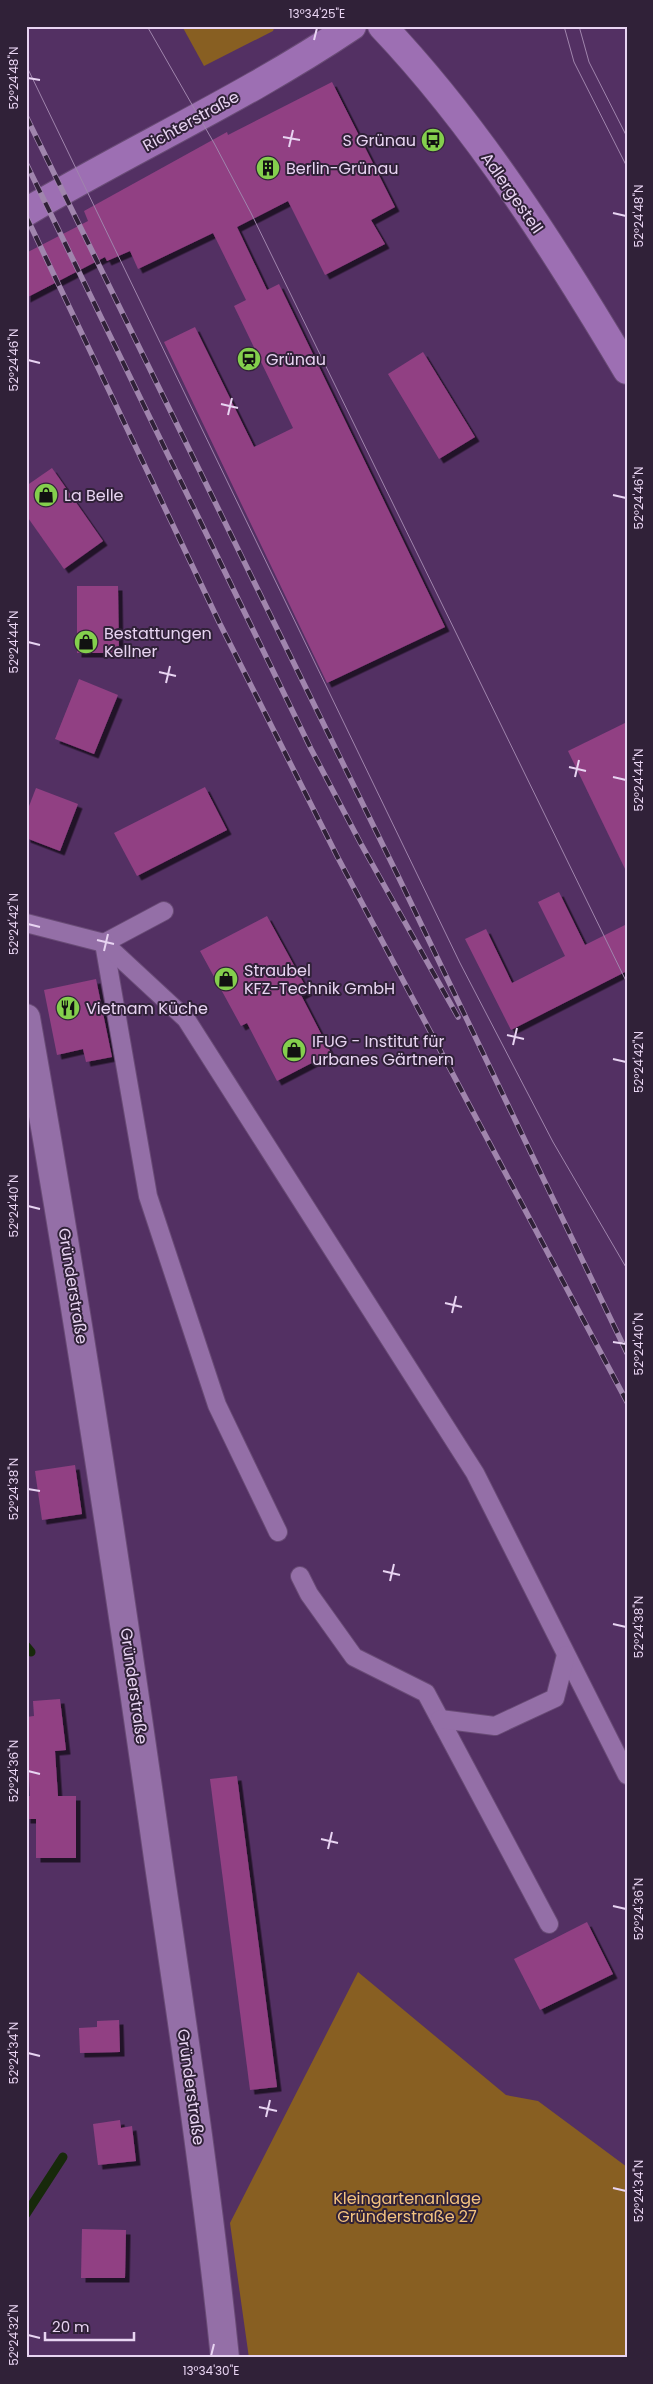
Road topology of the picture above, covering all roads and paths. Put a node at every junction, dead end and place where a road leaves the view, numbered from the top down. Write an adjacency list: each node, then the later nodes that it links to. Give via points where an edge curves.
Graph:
1 (352, 26): 3 (main road, Richterstraße, via 318,50)
2 (382, 26): 4 (main road, Adlergestell, via 426,75 516,196)
3 (26, 212)
4 (627, 370)
5 (164, 911): 7 (lane)
6 (26, 923): 7 (lane)
7 (104, 943): 9 (lane, via 148,1196 217,1405); 11 (lane, via 186,1018 475,1473)
8 (26, 1018): 15 (street, Gründerstraße, via 69,1257 130,1657 212,2239)
9 (278, 1532)
10 (300, 1576): 12 (lane, via 308,1594 354,1657 426,1693)
11 (566, 1656): 12 (lane, via 555,1698 548,1702 495,1726); 13 (lane)
12 (440, 1719): 14 (lane)
13 (627, 1775)
14 (549, 1924)
15 (225, 2358)

